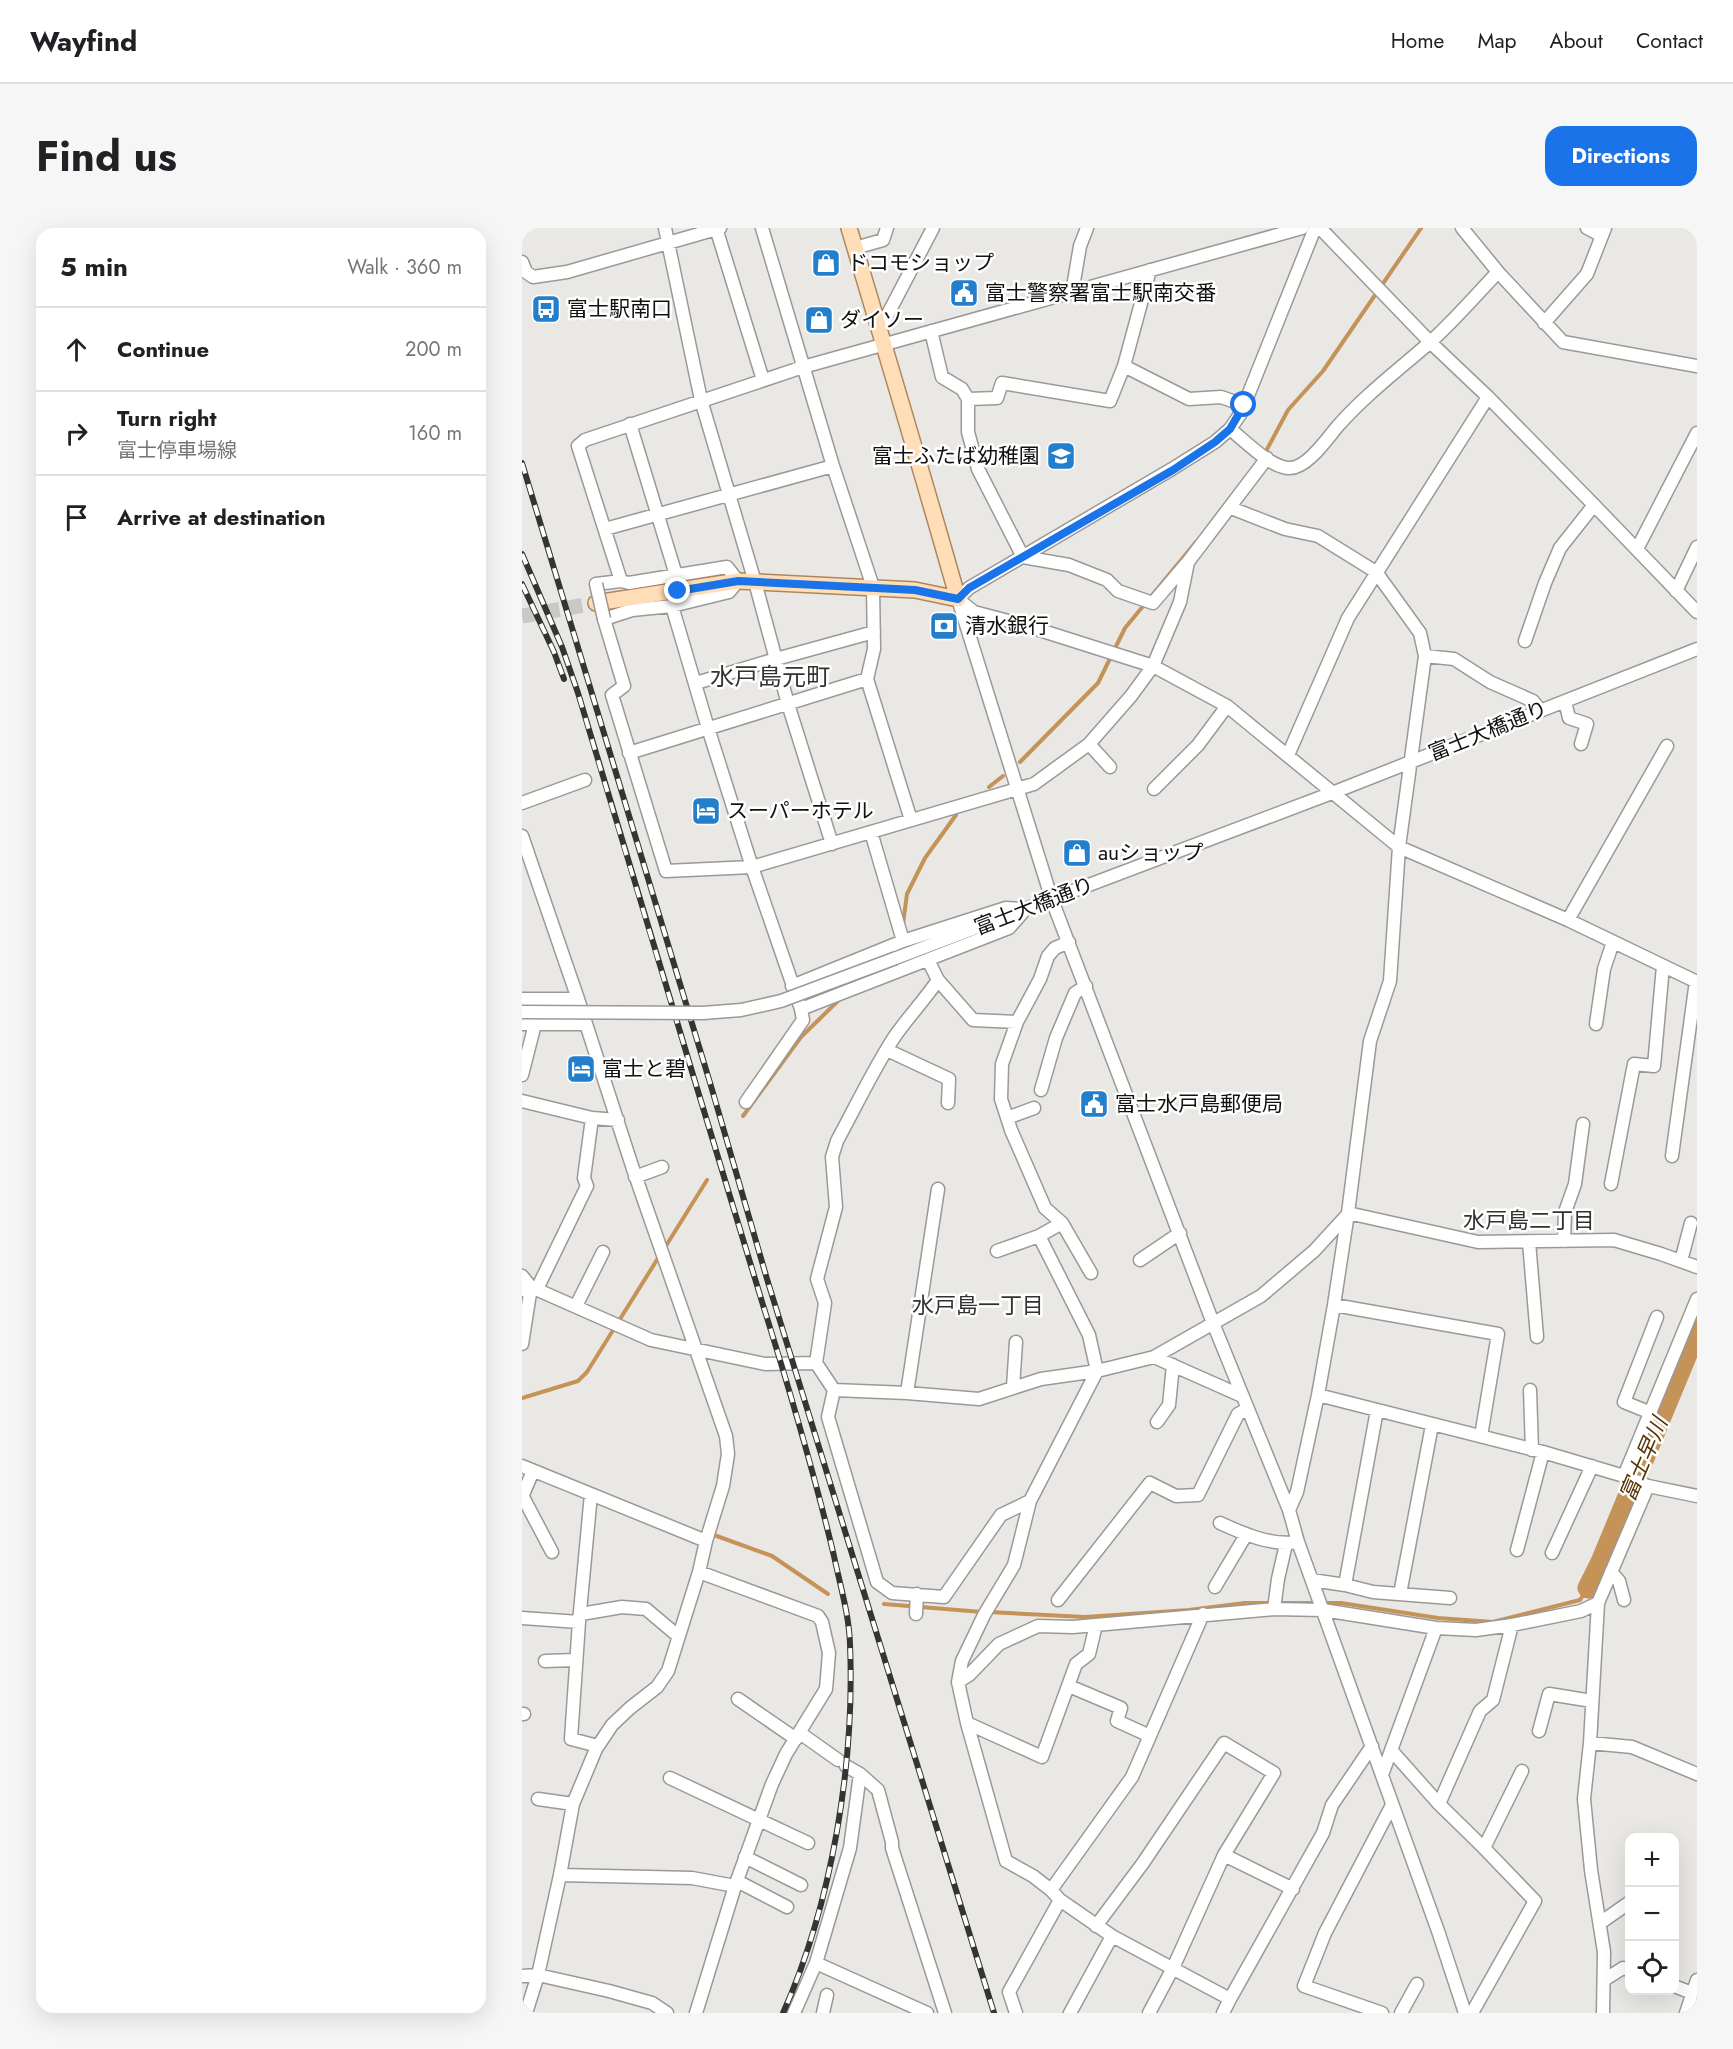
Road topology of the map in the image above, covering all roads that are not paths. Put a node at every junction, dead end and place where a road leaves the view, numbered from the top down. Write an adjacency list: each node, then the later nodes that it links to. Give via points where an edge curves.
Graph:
1 (665, 228): 14 (street)
2 (718, 228): 14 (street); 27 (street)
3 (762, 228): 26 (street)
4 (849, 228): 15 (main road)
5 (887, 228): 15 (street, via 883,240)
6 (933, 228): 22 (street)
7 (1087, 228): 19 (street)
8 (1302, 228): 17 (street)
9 (1315, 228): 31 (street)
10 (1320, 228): 23 (street)
11 (1462, 228): 18 (street)
12 (1587, 228): 13 (street)
13 (1604, 232): 20 (street, via 1587,274)
14 (668, 243): 16 (street, via 540,277 526,272); 30 (street)
15 (855, 248): 22 (main road)
16 (522, 261)
17 (1149, 270): 19 (street); 24 (street)
18 (1498, 273): 20 (street); 23 (street)
19 (1072, 292): 21 (street)
20 (1544, 323): 25 (street, via 1563,342)
21 (931, 331): 22 (street); 29 (street, via 942,377 962,389)
22 (881, 338): 26 (street); 53 (main road)
23 (1430, 342): 28 (street); 35 (street, via 1354,408 1300,466 1281,467)
24 (1124, 366): 29 (street, via 1110,401 1002,383 997,398); 31 (street, via 1189,399 1221,397)
25 (1697, 366)
26 (803, 367): 27 (street); 36 (street)
27 (763, 380): 30 (street)
28 (1488, 397): 38 (street); 46 (street)
29 (968, 399): 44 (street, via 968,432 978,469)
30 (701, 400): 32 (street); 37 (street)
31 (1244, 405): 33 (street)
32 (630, 424): 40 (street); 41 (street, via 585,440 579,446)
33 (1230, 429): 35 (street); 44 (street, via 1173,470)
34 (1696, 438): 43 (street)
35 (1267, 459): 39 (street)
36 (833, 466): 37 (street); 51 (street)
37 (728, 494): 40 (street); 50 (street)
38 (1594, 505): 43 (street); 59 (street, via 1560,548)
39 (1231, 508): 45 (street); 46 (street, via 1285,529 1318,536)
40 (657, 515): 41 (street); 47 (street)
41 (605, 529): 48 (street)
42 (1697, 548): 52 (street)
43 (1637, 549): 52 (street)
44 (1023, 557): 45 (street, via 1069,565 1107,580 1118,591 1153,603); 53 (street, via 969,588)
45 (1188, 562): 63 (street, via 1180,602)
46 (1376, 572): 61 (street, via 1420,633); 75 (street, via 1348,618)
47 (676, 575): 48 (street, via 629,583); 49 (street, via 728,567)
48 (621, 580): 57 (street, bridge, via 596,584)
49 (738, 581): 50 (main road); 54 (main road); 55 (street, via 729,592)
50 (755, 582): 51 (main road); 62 (street)
51 (873, 587): 53 (main road); 58 (street)
52 (1676, 591): 56 (street)
53 (958, 599): 63 (street, via 974,612); 79 (street)
54 (596, 603)
55 (672, 606): 57 (street, via 632,610); 65 (street)
56 (1697, 612)
57 (604, 619): 74 (street, via 624,686 612,695)
58 (874, 632): 62 (street); 64 (street)
59 (1525, 641)
60 (1697, 649): 66 (street, 富士大橋通り)
61 (1425, 656): 69 (street, via 1454,659 1490,682 1533,701); 76 (street)
62 (776, 659): 65 (street); 67 (street)
63 (1153, 666): 68 (street); 71 (street)
64 (867, 679): 67 (street); 83 (street)
65 (696, 683): 70 (street)
66 (1565, 701): 69 (street, 富士大橋通り); 72 (street, via 1569,718 1587,724)
67 (788, 704): 70 (street); 86 (street)
68 (1227, 706): 75 (street); 80 (street, via 1198,745)
69 (1540, 710): 76 (street, 富士大橋通り)
70 (708, 728): 74 (street); 88 (street)
71 (1089, 744): 77 (street); 79 (street, via 1034,784)
72 (1581, 744)
73 (1667, 746): 91 (street)
74 (629, 753): 88 (street, via 666,871)
75 (1288, 755): 81 (street)
76 (1412, 762): 81 (street, 富士大橋通り); 87 (street)
77 (1110, 767)
78 (585, 780): 82 (street)
79 (1018, 789): 83 (street); 89 (street)
80 (1154, 789)
81 (1332, 793): 87 (street); 89 (street, 富士大橋通り)
82 (522, 803)
83 (911, 820): 84 (street)
84 (871, 832): 86 (street); 92 (street)
85 (523, 842): 102 (street)
86 (832, 844): 88 (street)
87 (1399, 847): 91 (street); 125 (street, via 1390,981 1370,1041)
88 (752, 867): 99 (street)
89 (1052, 900): 90 (street, 富士大橋通り); 93 (street)
90 (1026, 909): 92 (street, via 1006,908); 95 (street, via 1009,928); 104 (street, 富士大橋通り, bridge, via 761,1007 703,1013)
91 (1568, 920): 94 (street)
92 (903, 941): 99 (street)
93 (1069, 942): 100 (street); 105 (street, via 1048,956)
94 (1613, 942): 96 (street); 108 (street, via 1604,969)
95 (928, 960): 97 (street); 103 (street)
96 (1663, 966): 98 (street); 123 (street, via 1654,1066 1634,1064)
97 (938, 980): 105 (street, via 973,1020); 109 (street)
98 (1697, 982): 120 (street)
99 (792, 986): 103 (street)
100 (1086, 986): 111 (street, via 1075,993 1056,1038); 128 (street)
101 (522, 999): 102 (street)
102 (578, 999): 107 (street)
103 (801, 1009): 113 (street, via 803,1020)
104 (522, 1012)
105 (1017, 1022): 117 (street, via 1002,1064 1001,1099)
106 (528, 1024): 107 (street); 110 (street)
107 (586, 1024): 118 (street)
108 (1596, 1024)
109 (887, 1050): 114 (street, via 949,1079); 150 (street, via 832,1157 836,1207 818,1279 825,1303)
110 (522, 1075)
111 (1041, 1090)
112 (522, 1101): 116 (street)
113 (746, 1102)
114 (948, 1103)
115 (1034, 1108): 117 (street)
116 (592, 1118): 118 (street); 139 (street, via 584,1178 587,1186)
117 (1007, 1118): 126 (street, via 1045,1208)
118 (618, 1120): 122 (street)
119 (1583, 1124): 130 (street, via 1575,1184 1565,1212)
120 (1672, 1156)
121 (662, 1167): 122 (street)
122 (636, 1177): 148 (street)
123 (1611, 1184)
124 (938, 1189): 156 (street)
125 (1348, 1213): 131 (street, via 1478,1242); 141 (street); 144 (street, via 1314,1251 1261,1296)
126 (1062, 1223): 129 (street); 137 (street)
127 (1691, 1223): 135 (street)
128 (1180, 1233): 134 (street); 144 (street)
129 (1039, 1236): 132 (street); 152 (street, via 1089,1335)
130 (1564, 1241): 131 (street); 135 (street, via 1614,1240)
131 (1529, 1242): 145 (street)
132 (997, 1251)
133 (603, 1252): 142 (street)
134 (1140, 1260)
135 (1681, 1261): 136 (street)
136 (1697, 1267)
137 (1091, 1273)
138 (522, 1276): 139 (street)
139 (530, 1289): 142 (street); 147 (street)
140 (1697, 1299): 161 (street)
141 (1334, 1305): 157 (street); 164 (street, via 1498,1334)
142 (576, 1306): 148 (street, via 651,1340)
143 (1657, 1317): 161 (street, via 1624,1402)
144 (1213, 1323): 149 (street); 158 (street)
145 (1537, 1337)
146 (1016, 1342): 153 (street)
147 (522, 1344)
148 (695, 1349): 150 (street, via 765,1364); 177 (street, via 726,1436 728,1454)
149 (1154, 1357): 151 (street); 152 (street)
150 (816, 1364): 154 (street)
151 (1173, 1365): 158 (street); 162 (street, via 1169,1405)
152 (1097, 1371): 153 (street); 173 (street)
153 (1013, 1387): 156 (street, via 979,1399)
154 (834, 1390): 156 (street); 173 (street, via 828,1417 877,1582 892,1593 917,1605 944,1597 1001,1515)
155 (1530, 1390): 165 (street)
156 (907, 1393)
157 (1318, 1395): 160 (street); 174 (street, via 1297,1492)
158 (1242, 1396): 159 (street)
159 (1247, 1409): 174 (street); 189 (street, via 1238,1414 1198,1495 1176,1496 1150,1484)
160 (1377, 1410): 163 (street); 185 (street)
161 (1651, 1413): 168 (street)
162 (1157, 1422)
163 (1432, 1425): 164 (street); 187 (street)
164 (1481, 1436): 165 (street)
165 (1538, 1451): 166 (street); 179 (street)
166 (1592, 1467): 168 (street); 181 (street)
167 (527, 1468): 170 (street); 172 (street)
168 (1624, 1476): 169 (street)
169 (1648, 1486): 171 (street); 183 (street)
170 (591, 1494): 177 (street); 196 (street)
171 (1697, 1496)
172 (522, 1497): 180 (street)
173 (1030, 1501): 203 (street, via 1014,1565 984,1615 962,1661)
174 (1289, 1510): 178 (street)
175 (1220, 1523): 176 (street)
176 (1246, 1535): 178 (street); 186 (street)
177 (708, 1536): 182 (street)
178 (1292, 1543): 184 (street); 191 (street)
179 (1517, 1550)
180 (552, 1552)
181 (1552, 1553)
182 (699, 1572): 200 (street); 209 (street, via 818,1616 822,1622 829,1653 826,1689)
183 (1611, 1572): 190 (street, via 1619,1581); 192 (street)
184 (1312, 1580): 185 (street); 193 (street)
185 (1345, 1585): 187 (street)
186 (1215, 1587)
187 (1400, 1594): 188 (street)
188 (1450, 1598)
189 (1058, 1600)
190 (1624, 1600)
191 (1274, 1602): 193 (street); 194 (street)
192 (1598, 1603): 198 (street, via 1581,1611); 206 (street)
193 (1322, 1608): 199 (street); 213 (street)
194 (1203, 1614): 197 (street); 210 (street)
195 (522, 1618): 196 (street)
196 (580, 1618): 200 (street, via 622,1607 646,1609); 201 (street)
197 (1096, 1625): 203 (street, via 1038,1626 999,1644); 204 (street, via 1089,1654 1076,1664)
198 (1512, 1625): 199 (street, via 1476,1630); 222 (street, via 1493,1700 1480,1711)
199 (1436, 1628): 214 (street)
200 (678, 1635): 212 (street, via 669,1671 657,1687 612,1725)
201 (576, 1660): 202 (street); 212 (street, via 571,1740)
202 (545, 1661)
203 (958, 1682): 207 (street)
204 (1069, 1686): 207 (street, via 1042,1757); 210 (street, via 1121,1708 1117,1721)
205 (738, 1698): 209 (street)
206 (1592, 1701): 208 (street, via 1549,1694); 211 (street)
207 (967, 1723): 233 (street, via 1006,1862)
208 (1539, 1731)
209 (798, 1736): 216 (street); 224 (street, via 772,1784)
210 (1150, 1736): 233 (street, via 1132,1777)
211 (1590, 1743): 217 (street, via 1632,1747); 237 (street, via 1584,1799)
212 (598, 1746): 221 (street)
213 (1372, 1746): 218 (street); 232 (street, via 1332,1805 1323,1833)
214 (1391, 1750): 218 (street); 222 (street)
215 (1522, 1771): 226 (street)
216 (860, 1774): 240 (street, via 850,1848); 258 (street, via 878,1790 892,1848)
217 (1697, 1774)
218 (1382, 1775): 223 (street)
219 (670, 1778): 224 (street)
220 (538, 1798): 221 (street)
221 (573, 1804): 229 (street)
222 (1439, 1804): 226 (street)
223 (1392, 1805): 263 (street, via 1325,1933 1304,1986); 265 (street)
224 (759, 1820): 225 (street); 228 (street)
225 (808, 1843)
226 (1484, 1848): 266 (street, via 1535,1900)
227 (1224, 1855): 232 (street); 238 (street, via 1274,1773 1224,1743); 241 (street)
228 (746, 1857): 230 (street); 231 (street)
229 (560, 1875): 230 (street, via 692,1878); 243 (street)
230 (736, 1884): 236 (street); 254 (street)
231 (801, 1885)
232 (1293, 1889): 251 (street)
233 (1051, 1890): 234 (street)
234 (1060, 1900): 238 (street); 259 (street, via 1009,1992)
235 (1625, 1905): 237 (street)
236 (786, 1907)
237 (1600, 1923): 245 (street)
238 (1096, 1926): 239 (street)
239 (1112, 1936): 241 (street); 260 (street)
240 (816, 1963): 255 (street); 257 (street)
241 (1173, 1968): 251 (street); 261 (street)
242 (1625, 1969): 245 (street)
243 (538, 1975): 244 (street); 252 (street); 253 (street, via 652,2003)
244 (522, 1976)
245 (1604, 1980): 267 (street)
246 (1697, 1980): 249 (street)
247 (1417, 1984): 264 (street)
248 (1679, 1988): 249 (street)
249 (1692, 1993): 268 (street)
250 (827, 1995): 256 (street)
251 (1230, 1999): 262 (street)
252 (526, 2013)
253 (667, 2013)
254 (696, 2013)
255 (794, 2013)
256 (823, 2013)
257 (927, 2013)
258 (945, 2013)
259 (1016, 2013)
260 (1070, 2013)
261 (1149, 2013)
262 (1223, 2013)
263 (1382, 2013)
264 (1401, 2013)
265 (1465, 2013)
266 (1472, 2013)
267 (1603, 2013)
268 (1686, 2013)

